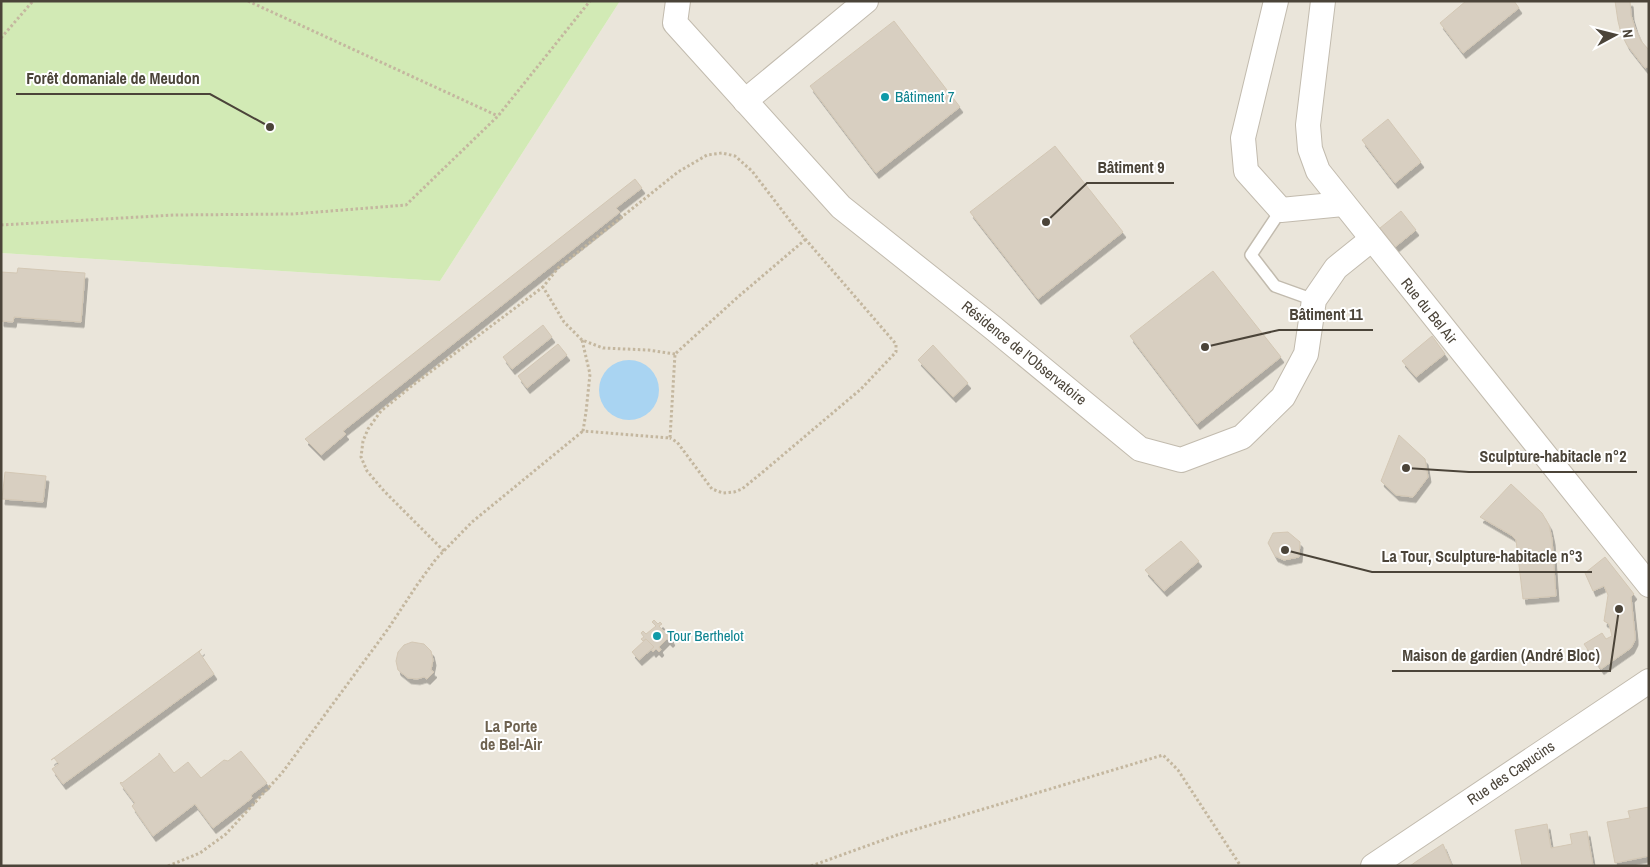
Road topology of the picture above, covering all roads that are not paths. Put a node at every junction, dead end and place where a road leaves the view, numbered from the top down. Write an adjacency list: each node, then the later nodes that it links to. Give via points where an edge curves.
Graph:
1 (678, 1): 5 (street, Résidence de l'Observatoire, via 675,23)
2 (866, 1): 5 (street)
3 (1276, 1): 7 (street, via 1243,138 1246,171)
4 (1323, 1): 6 (street, Rue du Bel Air, via 1308,126 1310,149 1318,171)
5 (745, 100): 9 (street, Résidence de l'Observatoire, via 842,207 1140,449 1181,460 1242,437 1283,397 1306,354)
6 (1344, 204): 7 (street); 8 (street, Rue du Bel Air)
7 (1281, 210): 9 (lane, via 1251,255 1275,286)
8 (1372, 239): 9 (street, Résidence de l'Observatoire, via 1336,268); 10 (street, Rue du Bel Air)
9 (1314, 300)
10 (1649, 584)
11 (1649, 681): 12 (street, Rue des Capucins)
12 (1373, 866)

